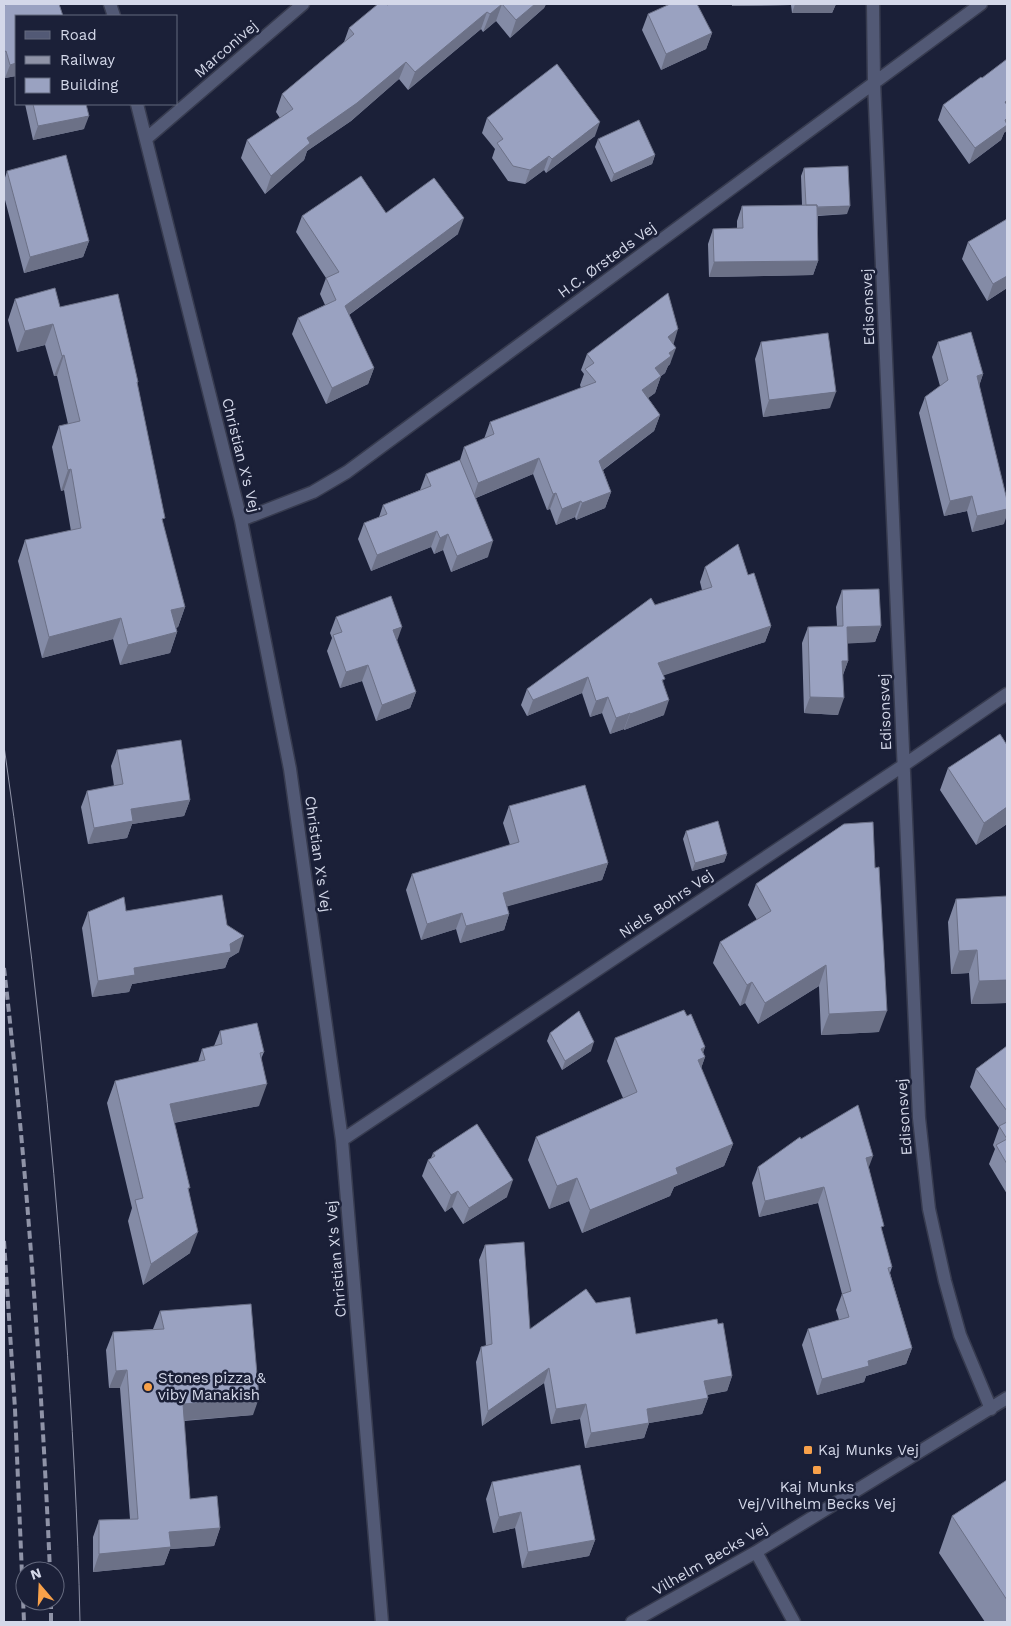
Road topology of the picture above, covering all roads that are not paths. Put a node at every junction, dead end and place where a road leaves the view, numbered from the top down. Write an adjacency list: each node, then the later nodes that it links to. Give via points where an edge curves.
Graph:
1 (303, 4): 6 (street, Marconivej)
2 (874, 4): 4 (street, Edisonsvej)
3 (981, 4): 4 (street, H.C. Ørsteds Vej)
4 (874, 82): 7 (street, H.C. Ørsteds Vej, via 347,472 313,492); 9 (street, Edisonsvej)
5 (137, 105): 6 (street, Christian X's Vej)
6 (147, 138): 7 (street, Christian X's Vej)
7 (241, 520): 10 (street, Christian X's Vej, via 290,769)
8 (1007, 694): 9 (street, Niels Bohrs Vej)
9 (904, 765): 10 (street, Niels Bohrs Vej); 12 (street, Edisonsvej, via 918,1118 929,1209 944,1281 960,1335)
10 (342, 1140): 14 (street, Christian X's Vej)
11 (1007, 1398): 12 (street, Vilhelm Becks Vej)
12 (991, 1408): 13 (street, Vilhelm Becks Vej)
13 (756, 1552): 15 (street, Vilhelm Becks Vej); 16 (street)
14 (382, 1622)
15 (632, 1622)
16 (794, 1622)

